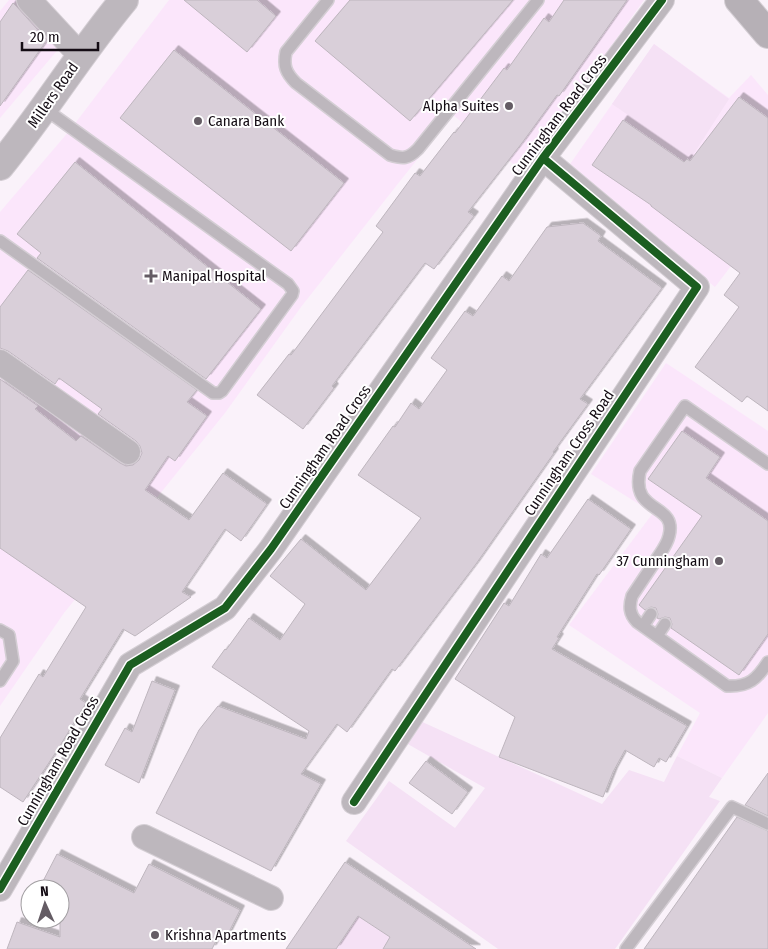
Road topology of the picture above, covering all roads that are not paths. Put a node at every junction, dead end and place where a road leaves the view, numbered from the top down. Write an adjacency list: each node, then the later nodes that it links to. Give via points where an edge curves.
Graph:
1 (29, 0): 8 (street)
2 (124, 0): 8 (street, Millers Road)
3 (328, 0): 4 (lane, via 286,52 284,62 288,75 390,155 404,158 418,149)
4 (538, 0)
5 (662, 0): 10 (street, Cunningham Road Cross)
6 (745, 2): 7 (main road)
7 (768, 34)
8 (81, 56): 9 (street, Millers Road)
9 (44, 109): 11 (street, Millers Road); 12 (lane, via 288,284 293,290 292,295 222,391 215,394)
10 (543, 158): 23 (street, Cunningham Cross Road, via 697,287); 26 (street, Cunningham Road Cross, via 271,549 225,608 130,664)
11 (0, 166)
12 (0, 241)
13 (0, 362): 14 (street)
14 (128, 452)
15 (767, 461): 18 (lane, via 685,406 640,471 638,480 638,489 645,501 666,515 670,532 666,544 632,596 630,612)
16 (651, 614): 18 (lane)
17 (665, 624): 20 (lane)
18 (643, 626): 20 (lane)
19 (0, 630): 22 (lane, via 9,635 13,661)
20 (657, 636): 21 (lane, via 727,686 745,685 754,680)
21 (768, 662)
22 (0, 680)
23 (354, 802)
24 (768, 824): 28 (lane, via 732,807)
25 (144, 838): 27 (street)
26 (0, 889)
27 (271, 898)
28 (626, 949)

